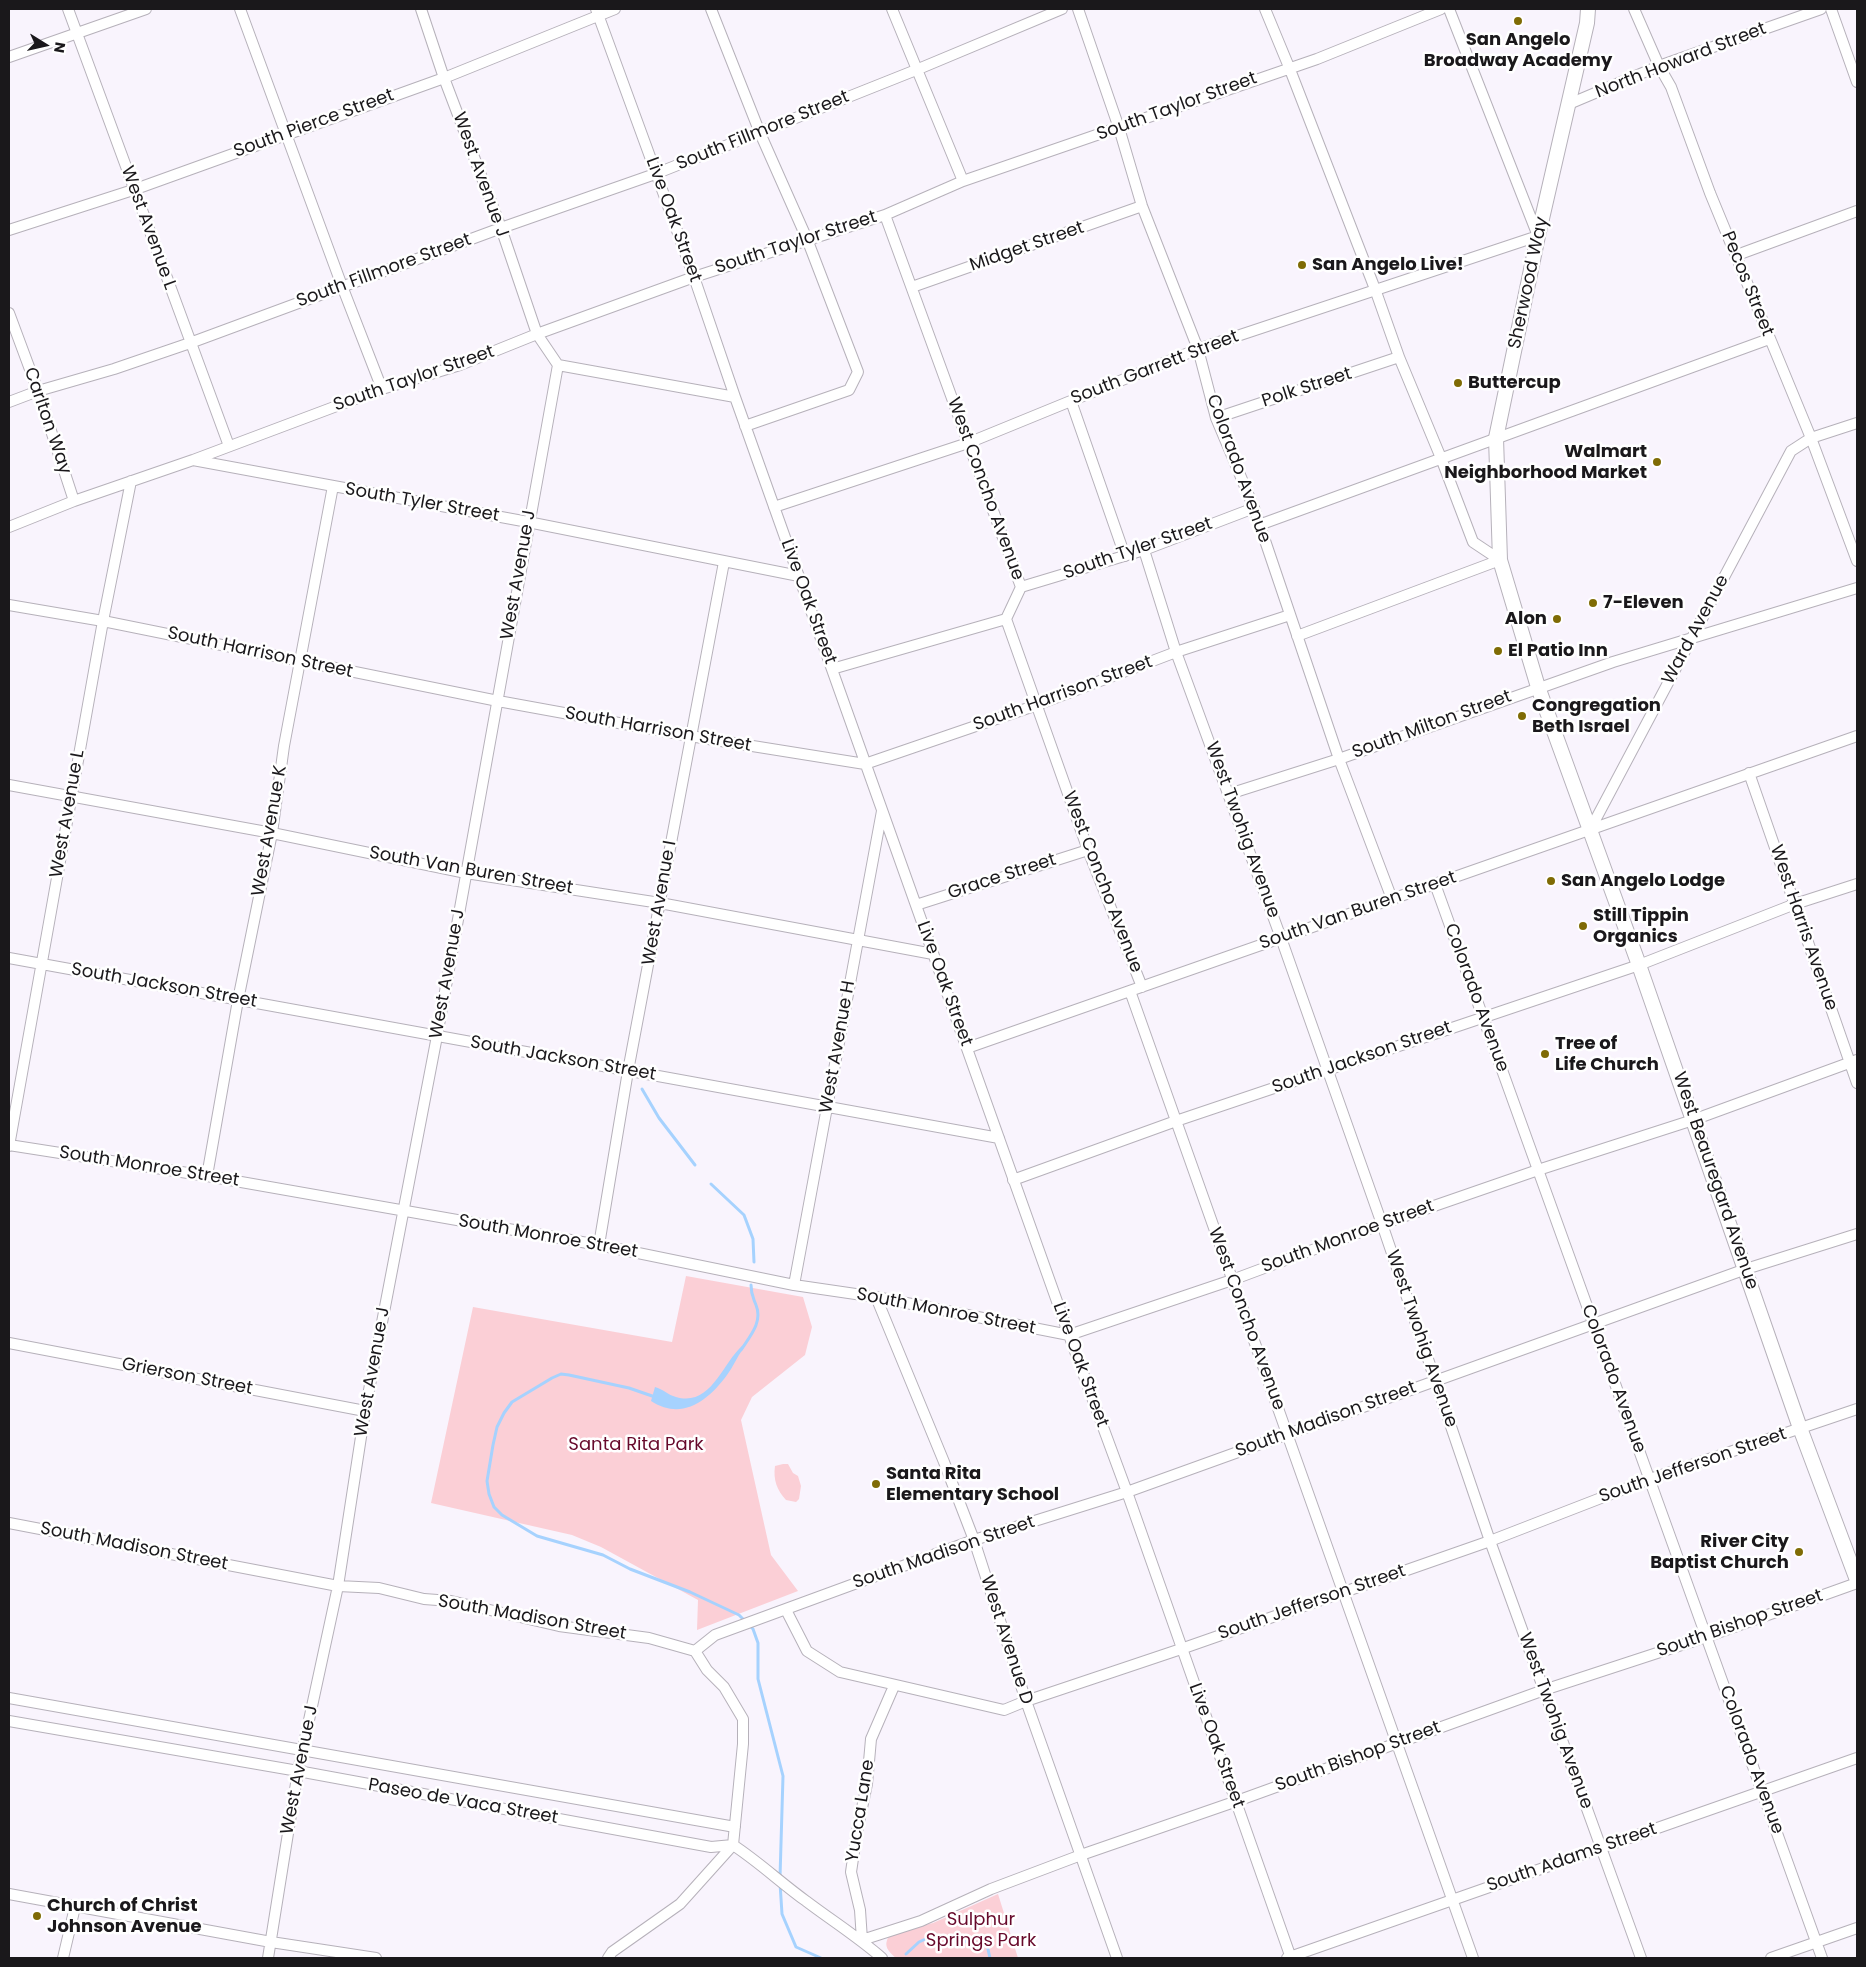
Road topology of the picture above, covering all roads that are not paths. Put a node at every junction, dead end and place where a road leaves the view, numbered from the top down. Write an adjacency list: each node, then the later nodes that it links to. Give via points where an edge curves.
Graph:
1 (68, 9): 18 (street, West Avenue L)
2 (146, 9): 18 (street)
3 (240, 9): 28 (street)
4 (421, 9): 23 (street, West Avenue J)
5 (615, 9): 17 (street, South Pierce Street)
6 (711, 9): 27 (street)
7 (892, 9): 22 (street)
8 (1062, 9): 22 (street, South Fillmore Street)
9 (1078, 9): 26 (street, Colorado Avenue)
10 (1265, 9): 21 (street)
11 (1441, 9): 21 (street, South Taylor Street)
12 (1449, 9): 37 (street)
13 (1588, 9): 25 (main road, Sherwood Way)
14 (1634, 9): 20 (street, Pecos Street)
15 (1821, 9): 20 (street, North Howard Street)
16 (1831, 9): 24 (street)
17 (598, 12): 23 (street, South Pierce Street); 29 (street, Live Oak Street)
18 (76, 32): 19 (street); 31 (street, West Avenue L)
19 (9, 57)
20 (1660, 66): 25 (street, North Howard Street); 39 (street, Pecos Street)
21 (1289, 67): 26 (street, South Taylor Street); 43 (street)
22 (916, 70): 27 (street, South Fillmore Street); 30 (street)
23 (444, 78): 28 (street, South Pierce Street); 35 (street, West Avenue J)
24 (1857, 82)
25 (1569, 104): 37 (main road, Sherwood Way)
26 (1118, 128): 30 (street, South Taylor Street); 32 (street, Colorado Avenue)
27 (760, 133): 29 (street, South Fillmore Street); 38 (street)
28 (286, 134): 31 (street, South Pierce Street); 41 (street)
29 (655, 174): 35 (street, South Fillmore Street); 40 (street, Live Oak Street)
30 (963, 181): 34 (street, South Taylor Street)
31 (133, 190): 36 (street, South Pierce Street); 47 (street, West Avenue L)
32 (1142, 206): 42 (street, Midget Street); 48 (street, Colorado Avenue)
33 (1857, 211): 39 (street)
34 (885, 214): 38 (street, South Taylor Street); 42 (street, West Concho Avenue)
35 (501, 228): 41 (street, South Fillmore Street); 45 (street, West Avenue J)
36 (9, 230)
37 (1538, 236): 43 (street, South Garrett Street); 59 (main road, Sherwood Way)
38 (807, 239): 40 (street, South Taylor Street); 58 (street, via 858,372 849,390)
39 (1737, 255): 46 (street, Pecos Street)
40 (694, 276): 45 (street, South Taylor Street); 53 (street, Live Oak Street)
41 (342, 286): 47 (street, South Fillmore Street); 51 (street)
42 (912, 287): 61 (street, West Concho Avenue)
43 (1376, 289): 48 (street, South Garrett Street); 49 (street)
44 (9, 314): 52 (street, Carlton Way)
45 (537, 334): 50 (street, West Avenue J); 51 (street, South Taylor Street, via 460,365)
46 (1769, 339): 59 (street); 60 (street, Pecos Street)
47 (190, 343): 52 (street, South Fillmore Street); 62 (street, West Avenue L)
48 (1198, 349): 54 (street, South Garrett Street); 56 (street, Colorado Avenue)
49 (1399, 357): 56 (street, Polk Street); 63 (street)
50 (558, 364): 53 (street); 70 (street, West Avenue J)
51 (382, 390): 62 (street, South Taylor Street)
52 (38, 391): 55 (street, South Fillmore Street); 67 (street, Carlton Way)
53 (735, 397): 58 (street, Live Oak Street)
54 (1071, 401): 61 (street, South Garrett Street); 74 (street)
55 (9, 402)
56 (1216, 418): 69 (street, Colorado Avenue)
57 (1857, 423): 60 (street, Ward Avenue)
58 (745, 426): 68 (street, Live Oak Street)
59 (1496, 438): 63 (street); 75 (main road, Sherwood Way)
60 (1810, 438): 76 (street, Pecos Street); 86 (street, Ward Avenue, via 1791,451)
61 (968, 443): 68 (street, South Garrett Street); 79 (street, West Concho Avenue)
62 (229, 446): 64 (street, South Taylor Street)
63 (1441, 458): 71 (street); 75 (street, via 1473,542)
64 (193, 460): 65 (street, South Taylor Street); 66 (street, South Tyler Street)
65 (131, 481): 67 (street, South Taylor Street); 84 (street, West Avenue L)
66 (333, 486): 70 (street, South Tyler Street); 88 (street, West Avenue K)
67 (74, 501): 72 (street, South Taylor Street)
68 (774, 508): 78 (street, Live Oak Street)
69 (1254, 508): 71 (street, Colorado Avenue); 73 (street, South Tyler Street)
70 (528, 522): 77 (street, South Tyler Street); 91 (street, West Avenue J)
71 (1259, 525): 82 (street, Colorado Avenue)
72 (9, 527)
73 (1144, 550): 74 (street, South Tyler Street); 87 (street, West Twohig Avenue)
74 (1125, 556): 79 (street, South Tyler Street)
75 (1500, 560): 85 (street); 90 (main road, West Beauregard Avenue)
76 (1857, 560)
77 (724, 562): 78 (street, South Tyler Street); 93 (street, West Avenue I)
78 (799, 576): 89 (street, Live Oak Street)
79 (1021, 588): 83 (street, West Concho Avenue)
80 (1857, 588): 86 (street, South Milton Street)
81 (9, 606): 84 (street, South Harrison Street)
82 (1290, 615): 85 (street, Colorado Avenue); 87 (street, South Harrison Street)
83 (1006, 619): 89 (street); 92 (street, West Concho Avenue)
84 (103, 621): 88 (street, South Harrison Street); 100 (street, West Avenue L)
85 (1297, 636): 95 (street, Colorado Avenue)
86 (1692, 637): 90 (street, South Milton Street); 102 (street, Ward Avenue)
87 (1176, 652): 92 (street, South Harrison Street); 99 (street, West Twohig Avenue)
88 (299, 662): 91 (street, South Harrison Street); 103 (street, West Avenue K)
89 (832, 669): 96 (street, Live Oak Street)
90 (1538, 687): 95 (street, South Milton Street); 102 (main road, West Beauregard Avenue)
91 (498, 701): 93 (street, South Harrison Street); 105 (street, West Avenue J)
92 (1037, 705): 96 (street, South Harrison Street); 104 (street, West Concho Avenue)
93 (690, 736): 96 (street, South Harrison Street); 109 (street, West Avenue I)
94 (1857, 736): 97 (street, South Van Buren Street)
95 (1339, 758): 99 (street, South Milton Street); 108 (street, Colorado Avenue)
96 (865, 764): 101 (street, Live Oak Street)
97 (1750, 773): 102 (street, South Van Buren Street); 110 (street, West Harris Avenue)
98 (9, 785): 100 (street, South Van Buren Street)
99 (1228, 794): 112 (street, West Twohig Avenue)
100 (72, 797): 103 (street, South Van Buren Street); 116 (street, West Avenue L)
101 (882, 810): 111 (street, Live Oak Street); 113 (street, West Avenue H)
102 (1590, 830): 106 (street, South Van Buren Street); 117 (main road, West Beauregard Avenue)
103 (272, 833): 105 (street, South Van Buren Street); 120 (street, West Avenue K)
104 (1088, 850): 111 (street, Grace Street); 118 (street, West Concho Avenue)
105 (466, 873): 109 (street, South Van Buren Street); 122 (street, West Avenue J)
106 (1435, 884): 108 (street, South Van Buren Street); 121 (street, Colorado Avenue)
107 (1857, 884): 110 (street, South Jackson Street)
108 (1392, 899): 112 (street, South Van Buren Street)
109 (660, 903): 113 (street, South Van Buren Street); 126 (street, West Avenue I)
110 (1795, 904): 117 (street, South Jackson Street); 124 (street, West Harris Avenue)
111 (916, 905): 114 (street, Live Oak Street)
112 (1281, 938): 118 (street, South Van Buren Street); 125 (street, West Twohig Avenue)
113 (858, 940): 114 (street, South Van Buren Street); 128 (street, West Avenue H)
114 (933, 954): 123 (street, Live Oak Street)
115 (9, 958): 116 (street, South Jackson Street)
116 (41, 964): 120 (street, South Jackson Street); 132 (street, West Avenue L)
117 (1639, 965): 121 (street, South Jackson Street); 129 (main road, West Beauregard Avenue)
118 (1142, 987): 119 (street, South Van Buren Street)
119 (1130, 991): 123 (street, South Van Buren Street); 130 (street, West Concho Avenue)
120 (238, 1000): 122 (street, South Jackson Street); 134 (street, West Avenue K)
121 (1483, 1017): 125 (street, South Jackson Street); 133 (street, Colorado Avenue)
122 (437, 1036): 126 (street, South Jackson Street); 136 (street, West Avenue J)
123 (967, 1048): 131 (street, Live Oak Street)
124 (1854, 1061): 127 (street, West Harris Avenue); 129 (street, South Monroe Street)
125 (1328, 1070): 130 (street, South Jackson Street); 137 (street, West Twohig Avenue)
126 (628, 1071): 128 (street, South Jackson Street); 139 (street, West Avenue I)
127 (1857, 1083)
128 (827, 1107): 131 (street, South Jackson Street); 142 (street, West Avenue H)
129 (1693, 1120): 133 (street, South Monroe Street); 140 (main road, West Beauregard Avenue)
130 (1176, 1122): 135 (street, South Jackson Street); 141 (street, West Concho Avenue)
131 (999, 1138): 135 (street, Live Oak Street)
132 (9, 1146): 134 (street, South Monroe Street)
133 (1538, 1170): 137 (street, South Monroe Street); 144 (street, Colorado Avenue)
134 (207, 1176): 136 (street, South Monroe Street)
135 (1013, 1180): 145 (street, Live Oak Street)
136 (403, 1211): 139 (street, South Monroe Street); 149 (street, West Avenue J)
137 (1382, 1224): 141 (street, South Monroe Street); 147 (street, West Twohig Avenue)
138 (1857, 1234): 140 (street, South Madison Street)
139 (599, 1245): 142 (street, South Monroe Street)
140 (1746, 1269): 144 (street, South Madison Street); 150 (main road, West Beauregard Avenue)
141 (1232, 1280): 145 (street, South Monroe Street); 151 (street, West Concho Avenue)
142 (794, 1285): 143 (street, South Monroe Street)
143 (876, 1298): 145 (street, South Monroe Street); 155 (street, West Avenue D)
144 (1594, 1324): 147 (street, South Madison Street); 152 (street, Colorado Avenue)
145 (1069, 1335): 153 (street, Live Oak Street)
146 (9, 1343): 149 (street, Grierson Street)
147 (1435, 1380): 151 (street, South Madison Street); 156 (street, West Twohig Avenue)
148 (1857, 1409): 150 (street, South Jefferson Street)
149 (365, 1411): 158 (street, West Avenue J)
150 (1800, 1428): 152 (street, South Jefferson Street); 157 (main road, West Beauregard Avenue)
151 (1287, 1434): 153 (street, South Madison Street); 159 (street, West Concho Avenue)
152 (1650, 1479): 156 (street, South Jefferson Street); 161 (street, Colorado Avenue)
153 (1127, 1492): 155 (street, South Madison Street); 162 (street, Live Oak Street)
154 (9, 1523): 158 (street, South Madison Street)
155 (974, 1540): 160 (street, South Madison Street); 167 (street, West Avenue D)
156 (1490, 1540): 159 (street, South Jefferson Street); 165 (street, West Twohig Avenue)
157 (1857, 1581): 161 (street, South Bishop Street)
158 (338, 1586): 163 (street, South Madison Street, via 379,1588 559,1626 649,1638); 170 (street, West Avenue J)
159 (1343, 1592): 162 (street, South Jefferson Street); 169 (street, West Concho Avenue)
160 (786, 1610): 163 (street, South Madison Street, via 715,1635); 164 (street, South Jefferson Street, via 807,1651 840,1672)
161 (1706, 1637): 165 (street, South Bishop Street); 173 (street, Colorado Avenue)
162 (1181, 1649): 167 (street, South Jefferson Street); 174 (street, Live Oak Street)
163 (695, 1651): 175 (street, via 724,1687 743,1719 744,1744)
164 (894, 1686): 167 (street, South Jefferson Street, via 929,1691 1004,1710); 183 (street, Yucca Lane, via 872,1739 867,1784 856,1832 851,1872 860,1910)
165 (1544, 1690): 169 (street, South Bishop Street); 177 (street, West Twohig Avenue)
166 (9, 1698): 170 (street, Paseo de Vaca Street)
167 (1026, 1701): 178 (street, West Avenue D)
168 (9, 1721): 172 (street, Paseo de Vaca Street)
169 (1397, 1744): 174 (street, South Bishop Street); 180 (street, West Concho Avenue)
170 (303, 1751): 172 (street, West Avenue J); 175 (street, Paseo de Vaca Street)
171 (1857, 1758): 173 (street, South Adams Street)
172 (298, 1771): 176 (street, Paseo de Vaca Street, via 710,1848); 184 (street, West Avenue J)
173 (1762, 1791): 177 (street, South Adams Street); 185 (street, Colorado Avenue)
174 (1237, 1801): 178 (street, South Bishop Street); 192 (street, Live Oak Street)
175 (735, 1827): 176 (street)
176 (733, 1845): 183 (street); 189 (street, via 680,1904)
177 (1602, 1848): 180 (street, South Adams Street); 194 (street, West Twohig Avenue)
178 (1081, 1855): 183 (street, South Bishop Street, via 921,1921); 191 (street, West Avenue D)
179 (9, 1894): 181 (street)
180 (1453, 1900): 192 (street, South Adams Street); 193 (street, West Concho Avenue)
181 (75, 1908): 184 (street); 186 (street)
182 (1857, 1928): 185 (street)
183 (862, 1940): 190 (street)
184 (271, 1942): 187 (street, West Avenue J); 188 (street)
185 (1816, 1943): 195 (street); 196 (street, Colorado Avenue)
186 (63, 1958)
187 (268, 1958)
188 (376, 1958)
189 (608, 1958)
190 (882, 1958)
191 (1117, 1958)
192 (1289, 1958)
193 (1474, 1958)
194 (1641, 1958)
195 (1771, 1958)
196 (1822, 1958)

